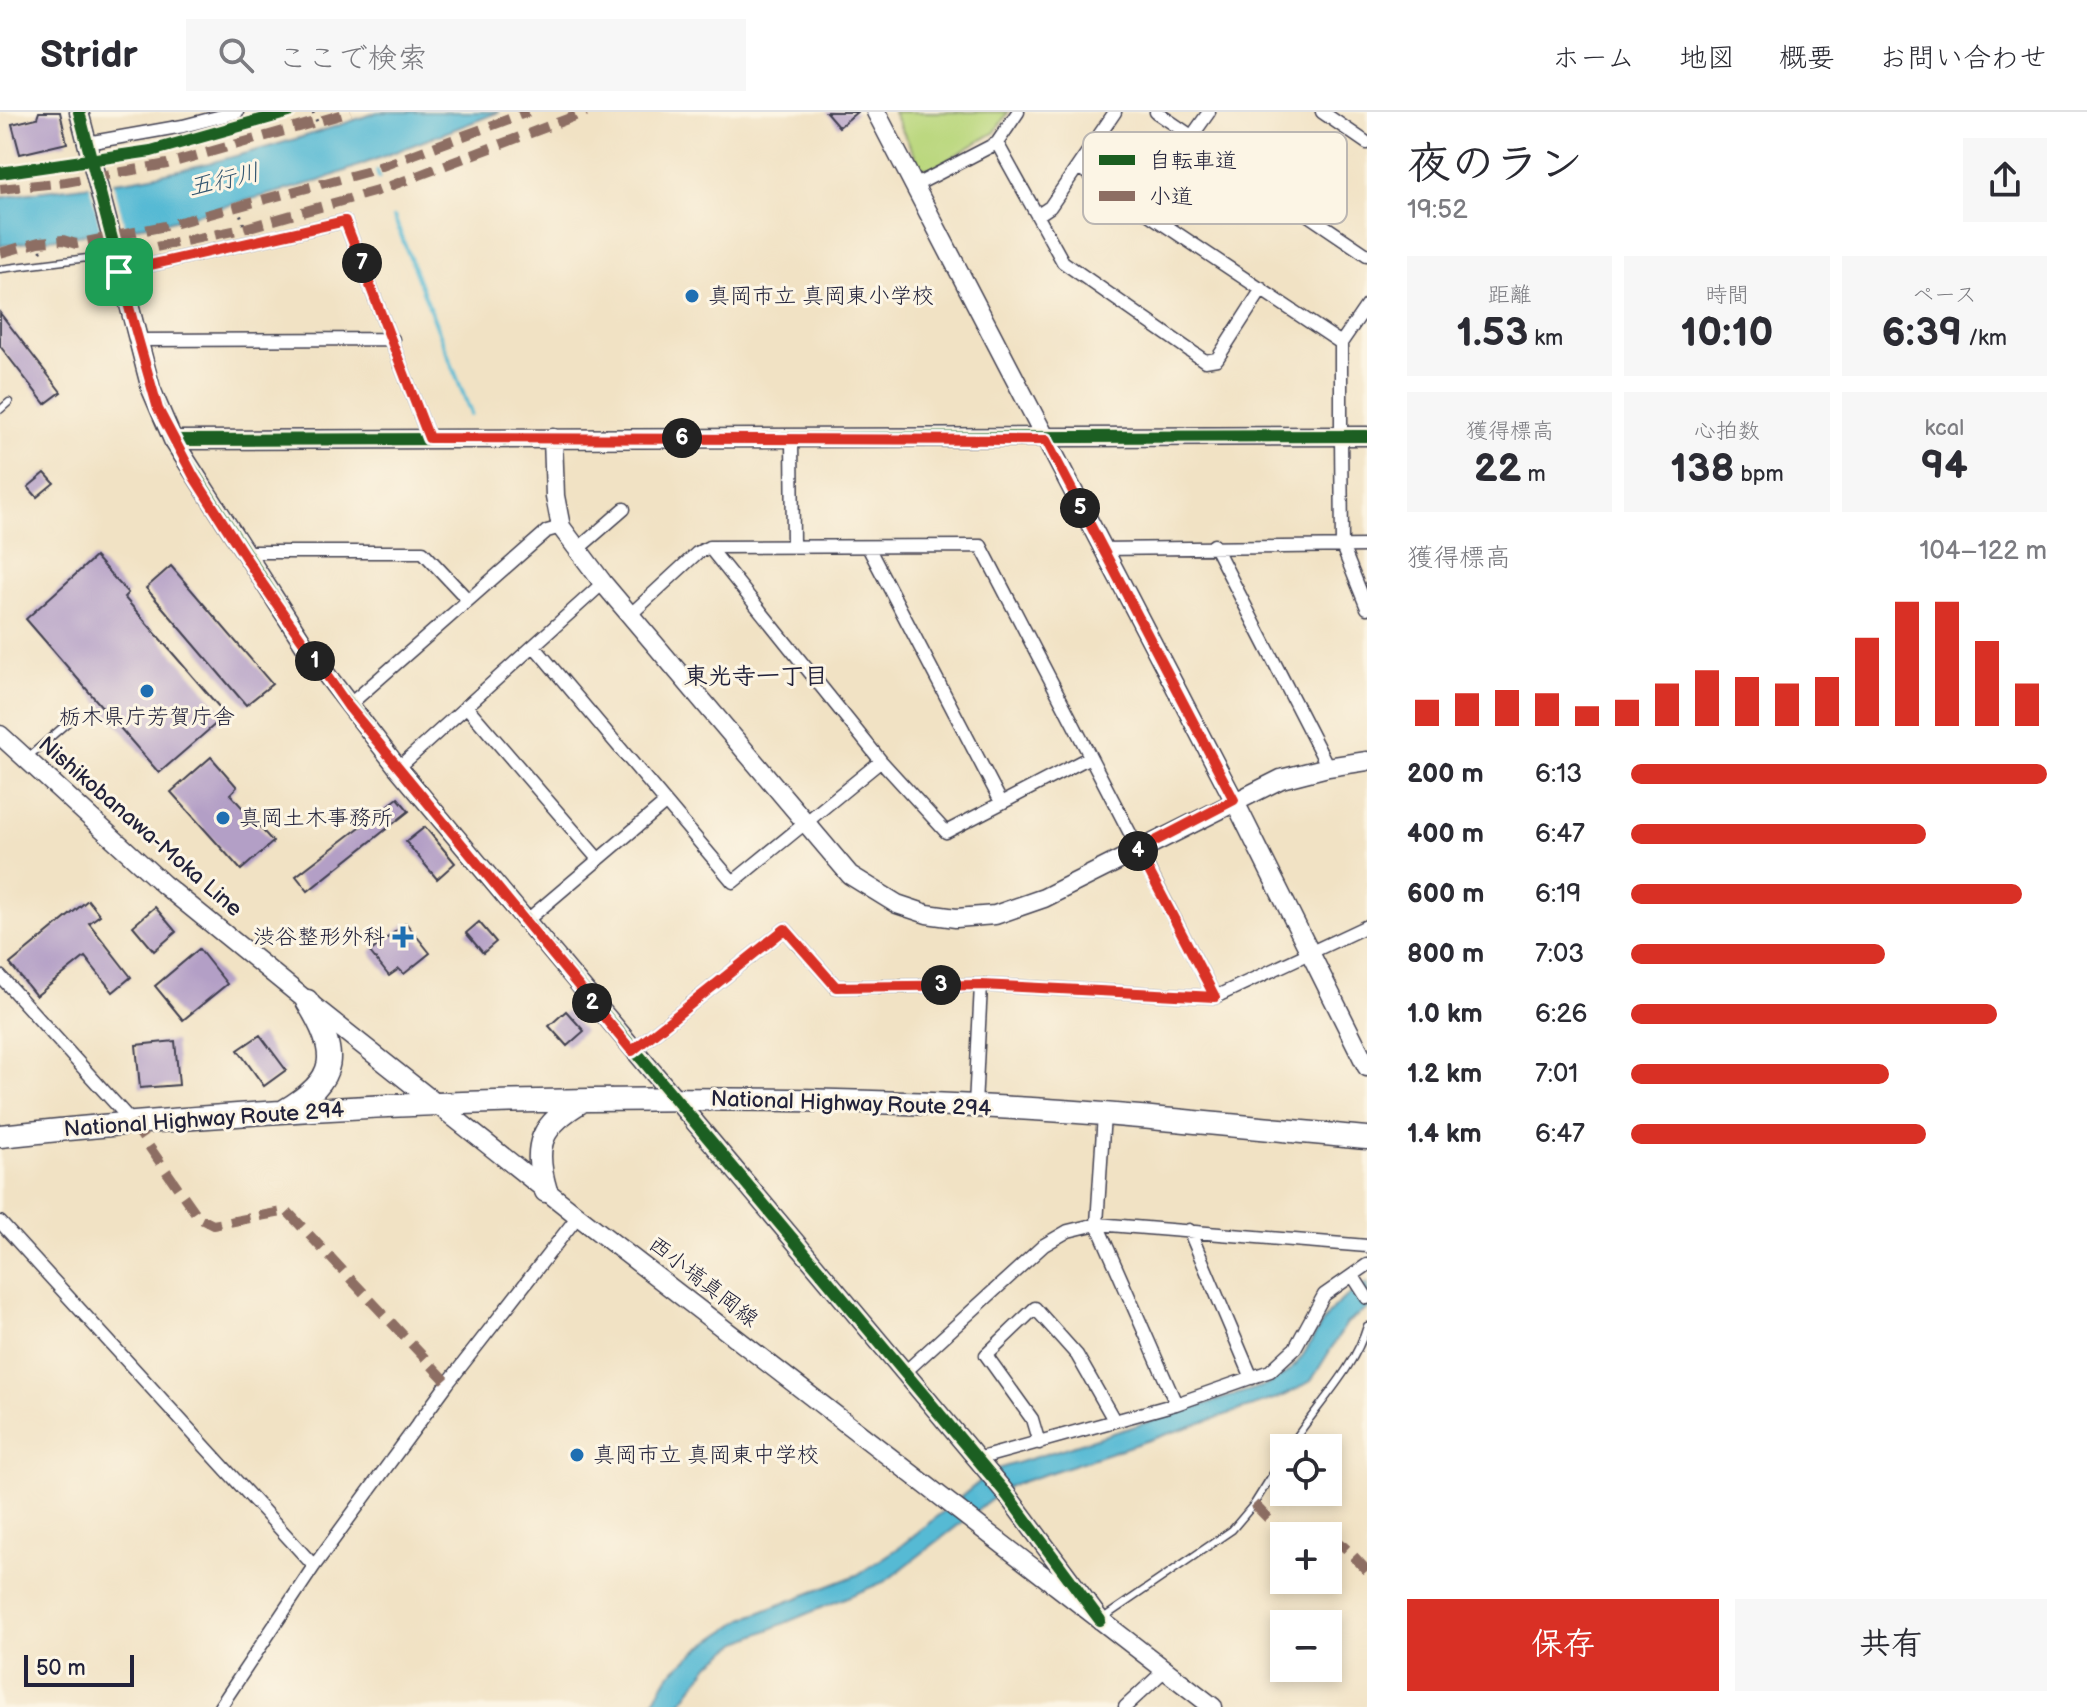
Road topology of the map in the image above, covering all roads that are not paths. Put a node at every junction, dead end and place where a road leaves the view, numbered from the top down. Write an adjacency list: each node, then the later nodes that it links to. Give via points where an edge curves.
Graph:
1 (79, 112): 12 (street)
2 (237, 112): 12 (street)
3 (876, 112): 18 (street)
4 (1018, 112): 13 (street)
5 (1115, 112): 9 (street)
6 (1156, 112): 10 (street)
7 (1209, 112): 11 (street)
8 (1322, 112): 14 (street)
9 (1102, 132)
10 (1186, 132)
11 (1195, 132)
12 (87, 143): 23 (street)
13 (997, 143): 18 (street); 19 (street)
14 (1367, 143)
15 (1083, 160): 16 (street)
16 (1078, 167): 17 (street); 19 (street, via 1050,207)
17 (1083, 170)
18 (914, 186): 38 (street)
19 (1038, 215): 25 (street, via 1063,262 1205,361 1217,359)
20 (1164, 224): 25 (street)
21 (1321, 224): 22 (street)
22 (1367, 255)
23 (118, 256): 24 (lane); 27 (street, via 345,221); 28 (street)
24 (0, 269)
25 (1262, 289): 29 (street)
26 (1367, 305): 29 (street)
27 (393, 339): 28 (street); 34 (street)
28 (138, 340): 37 (street)
29 (1341, 343): 32 (street)
30 (9, 402): 31 (lane)
31 (0, 410)
32 (1341, 436): 33 (street); 38 (street); 43 (street)
33 (1367, 436)
34 (429, 438): 35 (street); 37 (street)
35 (553, 438): 36 (street); 40 (street)
36 (792, 438): 38 (street); 41 (street)
37 (173, 440): 49 (street)
38 (1046, 440): 48 (street)
39 (624, 509): 47 (street)
40 (561, 527): 47 (street); 51 (street, via 547,531)
41 (793, 545): 45 (street); 46 (street)
42 (1214, 545): 43 (street); 48 (street); 63 (street)
43 (1342, 546): 44 (street); 52 (street)
44 (1367, 546)
45 (709, 547): 53 (street); 61 (street)
46 (868, 547): 59 (street, via 981,546); 66 (street)
47 (578, 549): 50 (street)
48 (1100, 549): 65 (street)
49 (242, 552): 51 (street, via 423,552); 55 (street)
50 (603, 583): 53 (street); 54 (street)
51 (468, 600): 55 (street)
52 (1367, 608)
53 (630, 615): 68 (street)
54 (534, 646): 56 (street); 67 (street)
55 (348, 706): 64 (street)
56 (466, 706): 64 (street); 70 (street)
57 (73, 718): 60 (lane)
58 (0, 735): 60 (street, Nishikobanawa-Moka Line)
59 (1088, 758): 66 (street); 69 (street)
60 (25, 760): 77 (street, Nishikobanawa-Moka Line, via 163,884)
61 (881, 761): 66 (street, via 946,832); 68 (street)
62 (1367, 761): 63 (street)
63 (1328, 767): 65 (street, via 1281,779)
64 (398, 768): 71 (street)
65 (1234, 800): 69 (street); 73 (street)
66 (1001, 802)
67 (665, 803): 68 (street, via 733,882); 70 (street)
68 (804, 823): 69 (street, via 850,875 873,891 927,914 956,918 1021,908)
69 (1138, 850): 76 (street)
70 (598, 859): 71 (street)
71 (525, 922): 78 (street)
72 (1367, 926): 73 (street)
73 (1310, 953): 76 (street); 79 (street)
74 (0, 976): 86 (street)
75 (981, 985): 76 (street); 78 (street, via 836,987 785,929); 83 (street)
76 (1215, 997)
77 (307, 1001): 82 (street, Nishikobanawa-Moka Line); 84 (highway, via 326,1033 330,1062 317,1088)
78 (632, 1051): 80 (street)
79 (1367, 1067)
80 (673, 1099): 81 (highway, National Highway Route 294); 83 (highway, National Highway Route 294); 99 (street)
81 (583, 1100): 82 (highway, National Highway Route 294); 89 (highway, via 551,1122 541,1142)
82 (438, 1103): 84 (highway, National Highway Route 294); 89 (street, 西小塙真岡線)
83 (975, 1106): 85 (highway, National Highway Route 294)
84 (279, 1114): 86 (highway, National Highway Route 294)
85 (1104, 1114): 88 (highway, National Highway Route 294); 92 (street)
86 (132, 1122): 87 (highway, National Highway Route 294)
87 (0, 1136)
88 (1367, 1138)
89 (546, 1191): 90 (street, 西小塙真岡線)
90 (578, 1216): 107 (street); 108 (street, 西小塙真岡線)
91 (0, 1222): 107 (street)
92 (1097, 1224): 93 (street); 99 (street, via 1068,1231 1044,1245); 101 (street)
93 (1189, 1230): 94 (street); 100 (street)
94 (1367, 1246)
95 (1367, 1265): 96 (street)
96 (1353, 1276): 97 (street); 100 (street, via 1324,1295 1295,1348 1270,1371)
97 (1367, 1298)
98 (1367, 1326): 103 (lane, via 1359,1353)
99 (904, 1373): 105 (street)
100 (1252, 1378): 101 (street)
101 (1176, 1404): 102 (street)
102 (1114, 1420): 104 (street); 104 (street, via 1077,1355 1035,1308 986,1355 1032,1419)
103 (1298, 1434)
104 (1039, 1443): 105 (street)
105 (977, 1459): 108 (street)
106 (1270, 1478): 108 (lane, via 1232,1530)
107 (314, 1566): 110 (street)
108 (1100, 1620): 109 (street)
109 (1166, 1669): 111 (street); 112 (street)
110 (220, 1707)
111 (1125, 1707)
112 (1213, 1707)

